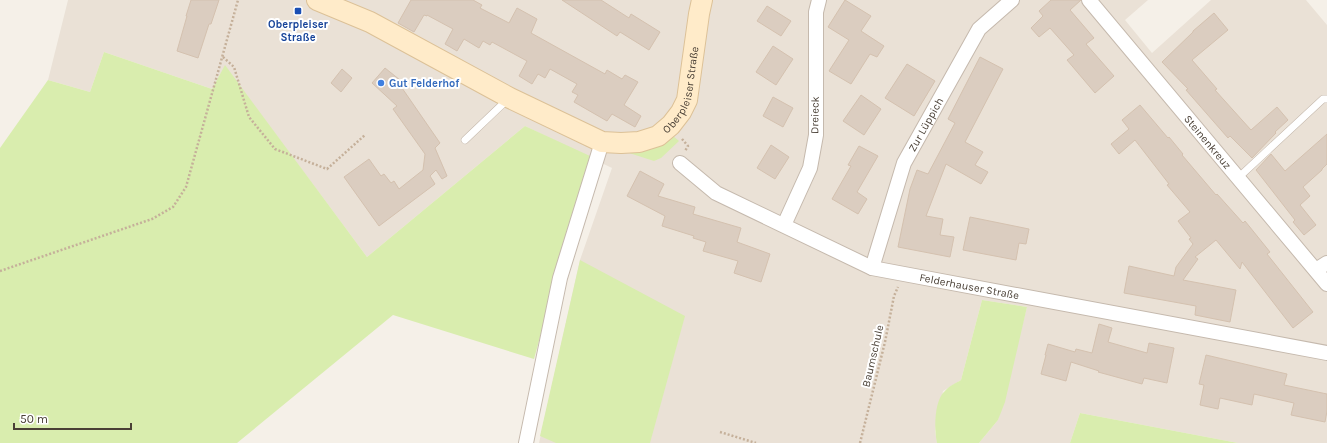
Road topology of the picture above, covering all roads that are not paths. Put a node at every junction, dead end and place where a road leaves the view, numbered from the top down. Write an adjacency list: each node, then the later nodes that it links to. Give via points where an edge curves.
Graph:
1 (317, 0): 6 (main road, Oberpleiser Straße, via 370,22)
2 (702, 0): 9 (main road, Oberpleiser Straße, via 687,100 682,112 658,136 639,142)
3 (819, 0): 12 (street, Dreieck, via 816,12 816,135 810,168)
4 (1012, 0): 14 (street, Zur Lüppich, via 979,29 904,163)
5 (1089, 0): 11 (street, Steinenkreuz)
6 (510, 98): 8 (lane); 9 (main road, Oberpleiser Straße)
7 (1327, 99): 11 (lane, via 1323,99)
8 (466, 140)
9 (602, 142): 17 (street, via 560,278)
10 (680, 163): 12 (street, Felderhauser Straße, via 716,193)
11 (1238, 178): 13 (street, Steinenkreuz)
12 (784, 225): 14 (street, Felderhauser Straße)
13 (1322, 267): 15 (street, Steinenkreuz)
14 (872, 268): 16 (street, Felderhauser Straße)
15 (1327, 284)
16 (1327, 352)
17 (526, 443)

